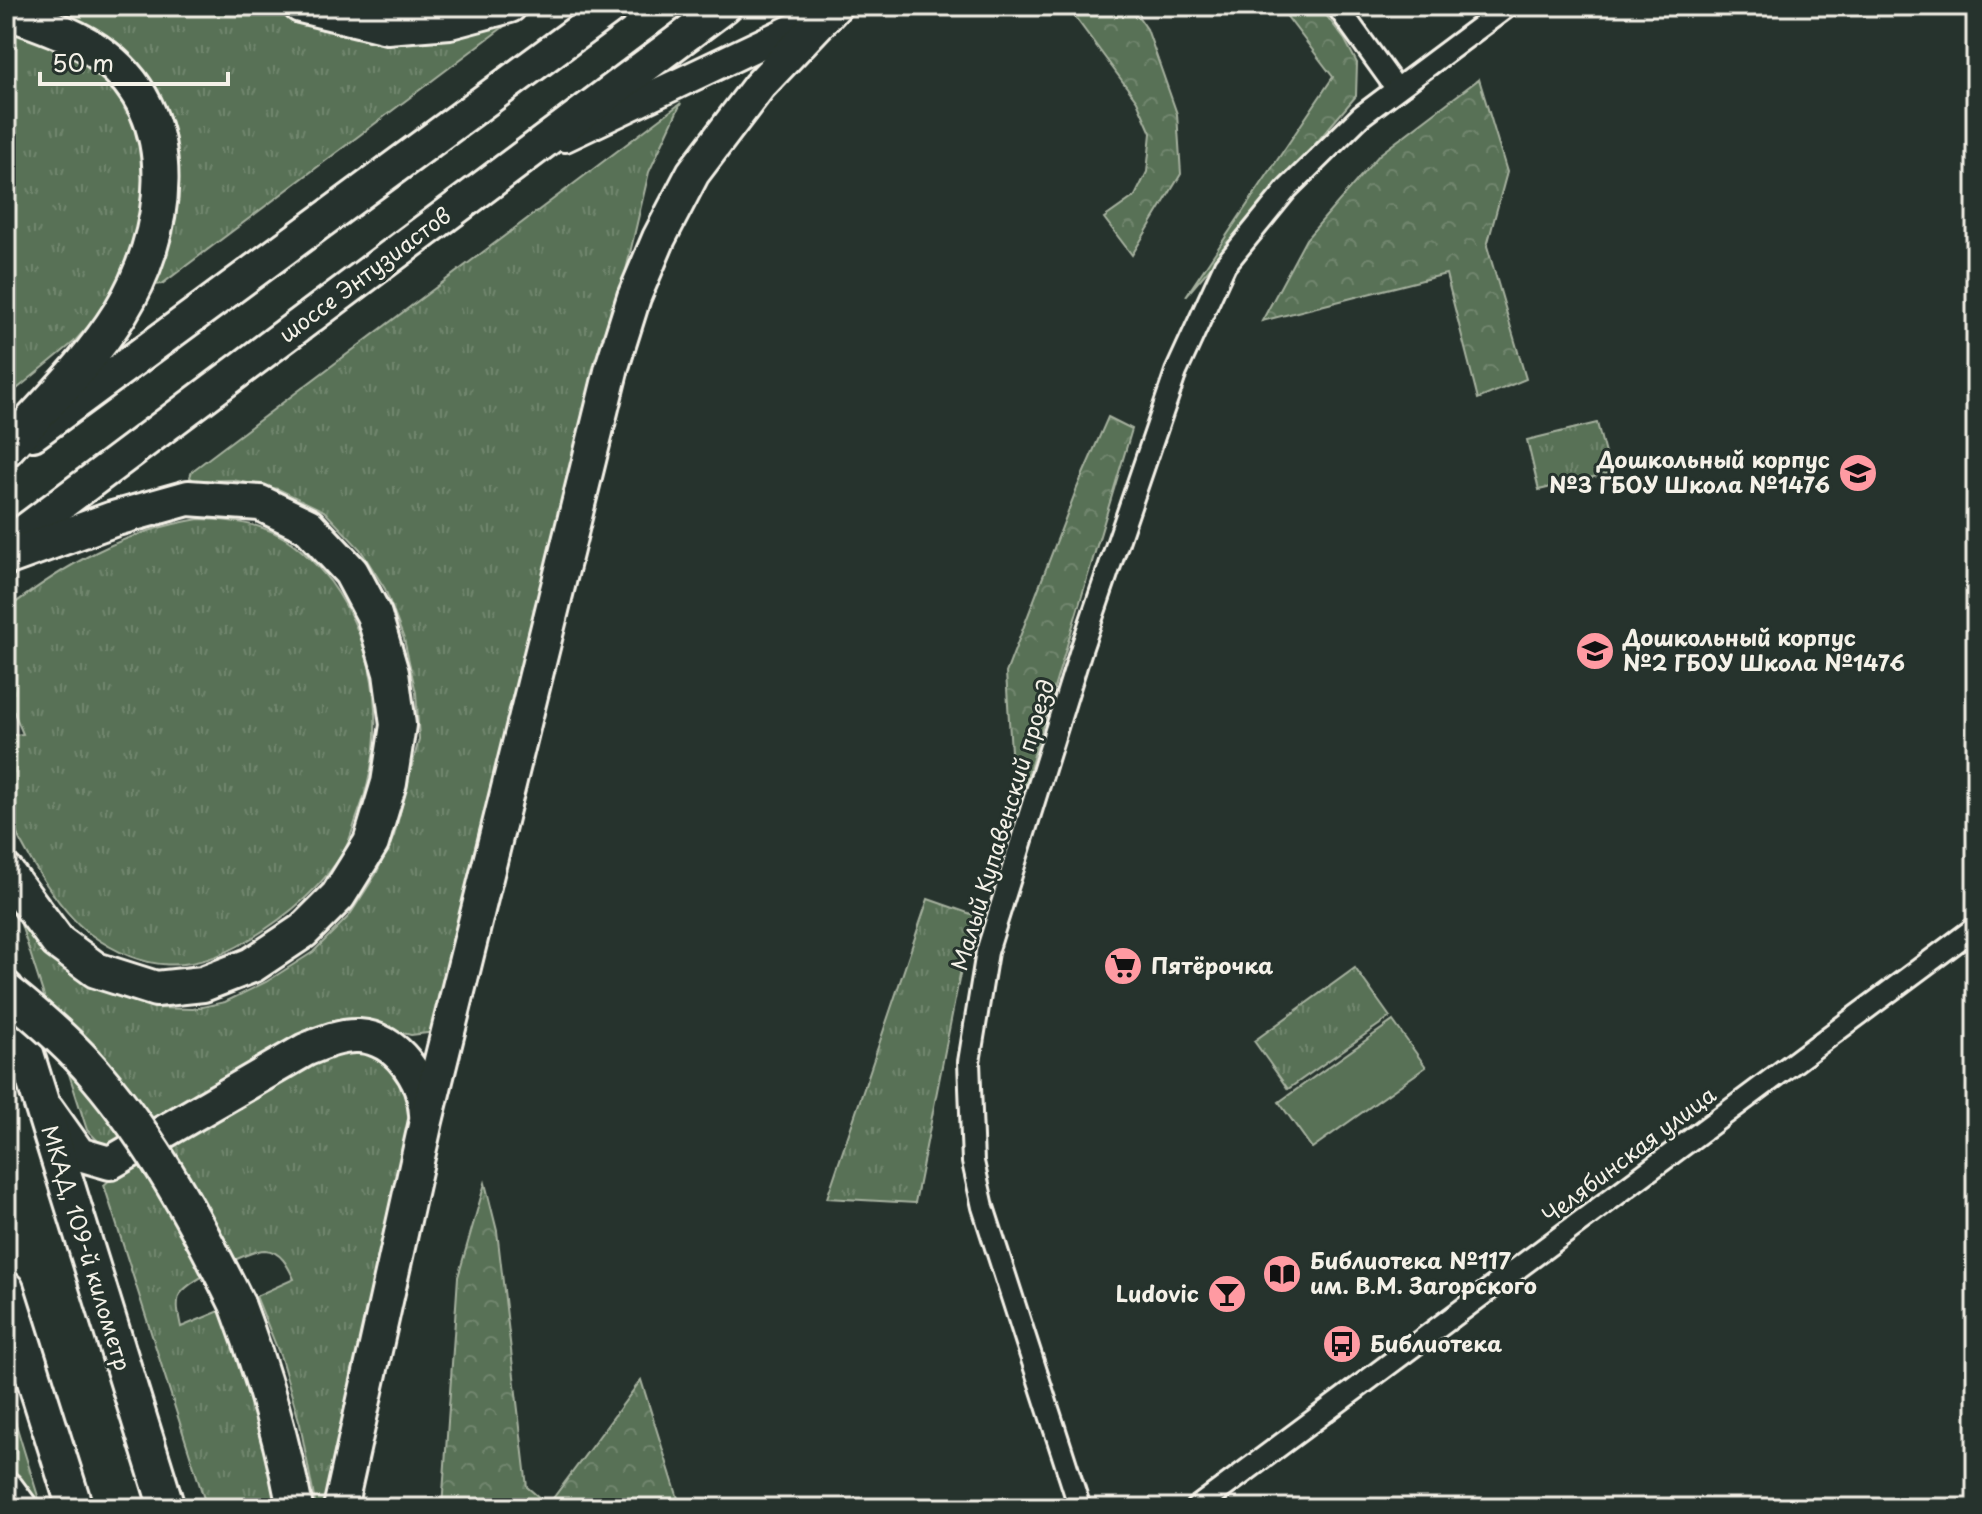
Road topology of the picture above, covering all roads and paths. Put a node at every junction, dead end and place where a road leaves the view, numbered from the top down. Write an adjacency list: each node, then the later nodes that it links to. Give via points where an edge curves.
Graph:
1 (300, 6): 2 (main road, via 387,27 450,22)
2 (510, 6)
3 (613, 6): 11 (main road)
4 (725, 6): 10 (main road, шоссе Энтузиастов)
5 (1337, 6): 9 (street)
6 (1508, 6): 9 (street, Малый Купавенский проезд)
7 (830, 10): 10 (main road); 18 (main road, via 759,86 693,173 634,297 612,367)
8 (6, 11): 11 (highway, via 62,32 105,57 130,82 151,118 160,149 161,187 154,236 119,314)
9 (1396, 88): 26 (street, Малый Купавенский проезд, via 1287,189 1225,265 1176,372 1081,650 987,952 969,1062 973,1162)
10 (525, 156): 12 (main road, шоссе Энтузиастов)
11 (6, 451)
12 (6, 545)
13 (6, 558): 14 (highway, via 188,498 260,503 308,526 351,572 374,615 391,673 398,725 389,783 371,843 338,896 303,931 252,965 203,984 156,989 96,970 58,942)
14 (6, 872)
15 (1976, 927): 27 (street, Челябинская улица)
16 (6, 990): 17 (highway, МКАД, 109-й километр); 24 (highway, bridge, via 95,1074 162,1164 204,1238 262,1371)
17 (40, 1099): 18 (main road, via 79,1154 110,1163 305,1050 356,1036 371,1037 399,1055 421,1086); 23 (highway, МКАД, 109-й километр)
18 (426, 1121): 25 (main road)
19 (6, 1289): 22 (highway)
20 (6, 1489): 21 (highway)
21 (20, 1508)
22 (75, 1508)
23 (167, 1508)
24 (295, 1508)
25 (340, 1508)
26 (1080, 1508)
27 (1196, 1508)

